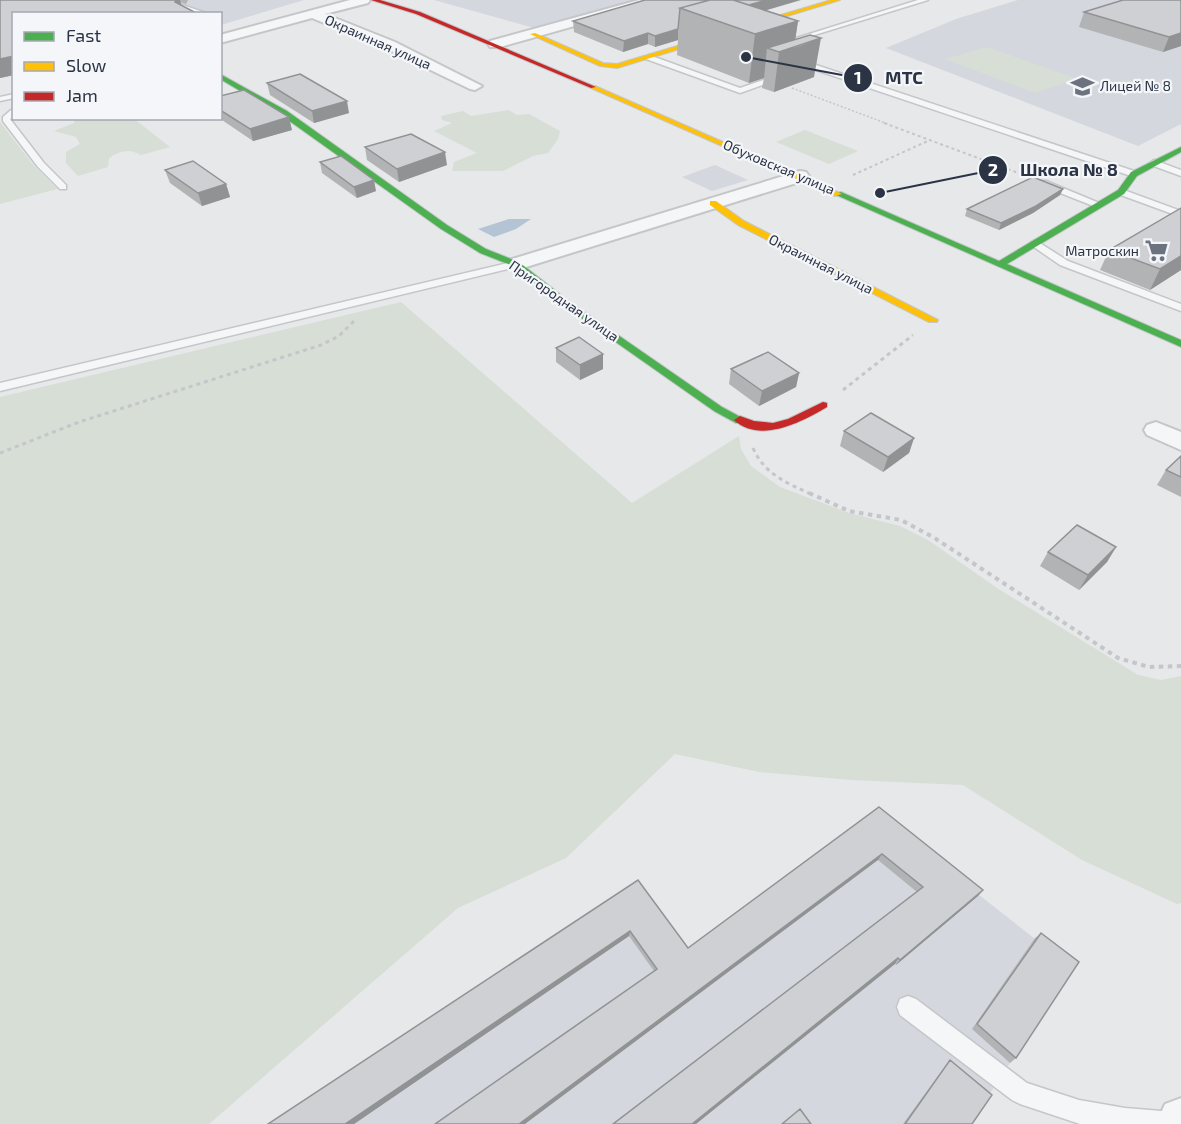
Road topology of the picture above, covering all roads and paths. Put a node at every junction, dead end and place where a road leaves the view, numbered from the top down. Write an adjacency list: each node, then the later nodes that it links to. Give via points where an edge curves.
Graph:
1 (162, 0): 7 (lane)
2 (364, 0): 8 (street)
3 (374, 0): 12 (street, Обуховская улица)
4 (652, 0): 9 (street)
5 (837, 0): 14 (street, via 730,36)
6 (925, 0): 11 (lane)
7 (200, 12)
8 (314, 14): 10 (street); 20 (street, Окраинная улица)
9 (533, 34): 12 (street); 14 (street, via 602,65 617,66)
10 (222, 38)
11 (789, 42)
12 (495, 44): 29 (street, Обуховская улица)
13 (784, 56): 15 (lane)
14 (649, 57): 19 (lane, via 740,92)
15 (813, 66): 16 (lane); 27 (lane)
16 (802, 70)
17 (792, 73): 19 (lane)
18 (222, 77): 37 (street, Пригородная улица, via 284,113 444,227 483,251)
19 (772, 80): 23 (path)
20 (475, 86)
21 (12, 113): 22 (lane); 31 (lane, via 6,119)
22 (0, 117)
23 (930, 140): 28 (path); 30 (path)
24 (1181, 148): 25 (street)
25 (1154, 163): 26 (lane); 27 (street)
26 (1181, 173)
27 (1134, 174): 32 (street)
28 (853, 175)
29 (800, 176): 33 (street); 38 (street, Обуховская улица)
30 (1033, 178): 34 (lane)
31 (63, 187)
32 (1121, 192): 34 (street); 35 (lane)
33 (713, 203): 37 (street); 41 (street, Окраинная улица, via 741,223)
34 (1099, 205): 36 (street)
35 (1181, 214)
36 (1035, 243): 38 (street); 40 (lane, via 1064,263)
37 (516, 264): 39 (lane); 45 (street, Пригородная улица, via 718,409)
38 (1000, 264): 42 (street, Обуховская улица)
39 (354, 304): 43 (lane); 48 (path, via 355,321 339,336 321,345 79,422)
40 (1181, 308)
41 (933, 320): 44 (path)
42 (1181, 344)
43 (0, 387)
44 (823, 405): 45 (street, Пригородная улица, via 782,426 758,429)
45 (750, 425): 49 (path, via 754,453 760,464 786,483 849,511 901,520 1118,658 1158,670)
46 (1156, 430): 47 (street)
47 (1181, 442)
48 (0, 453)
49 (1181, 666)
50 (908, 1007): 52 (lane, via 1020,1092 1079,1112)
51 (1181, 1120): 52 (street)
52 (1177, 1124)

